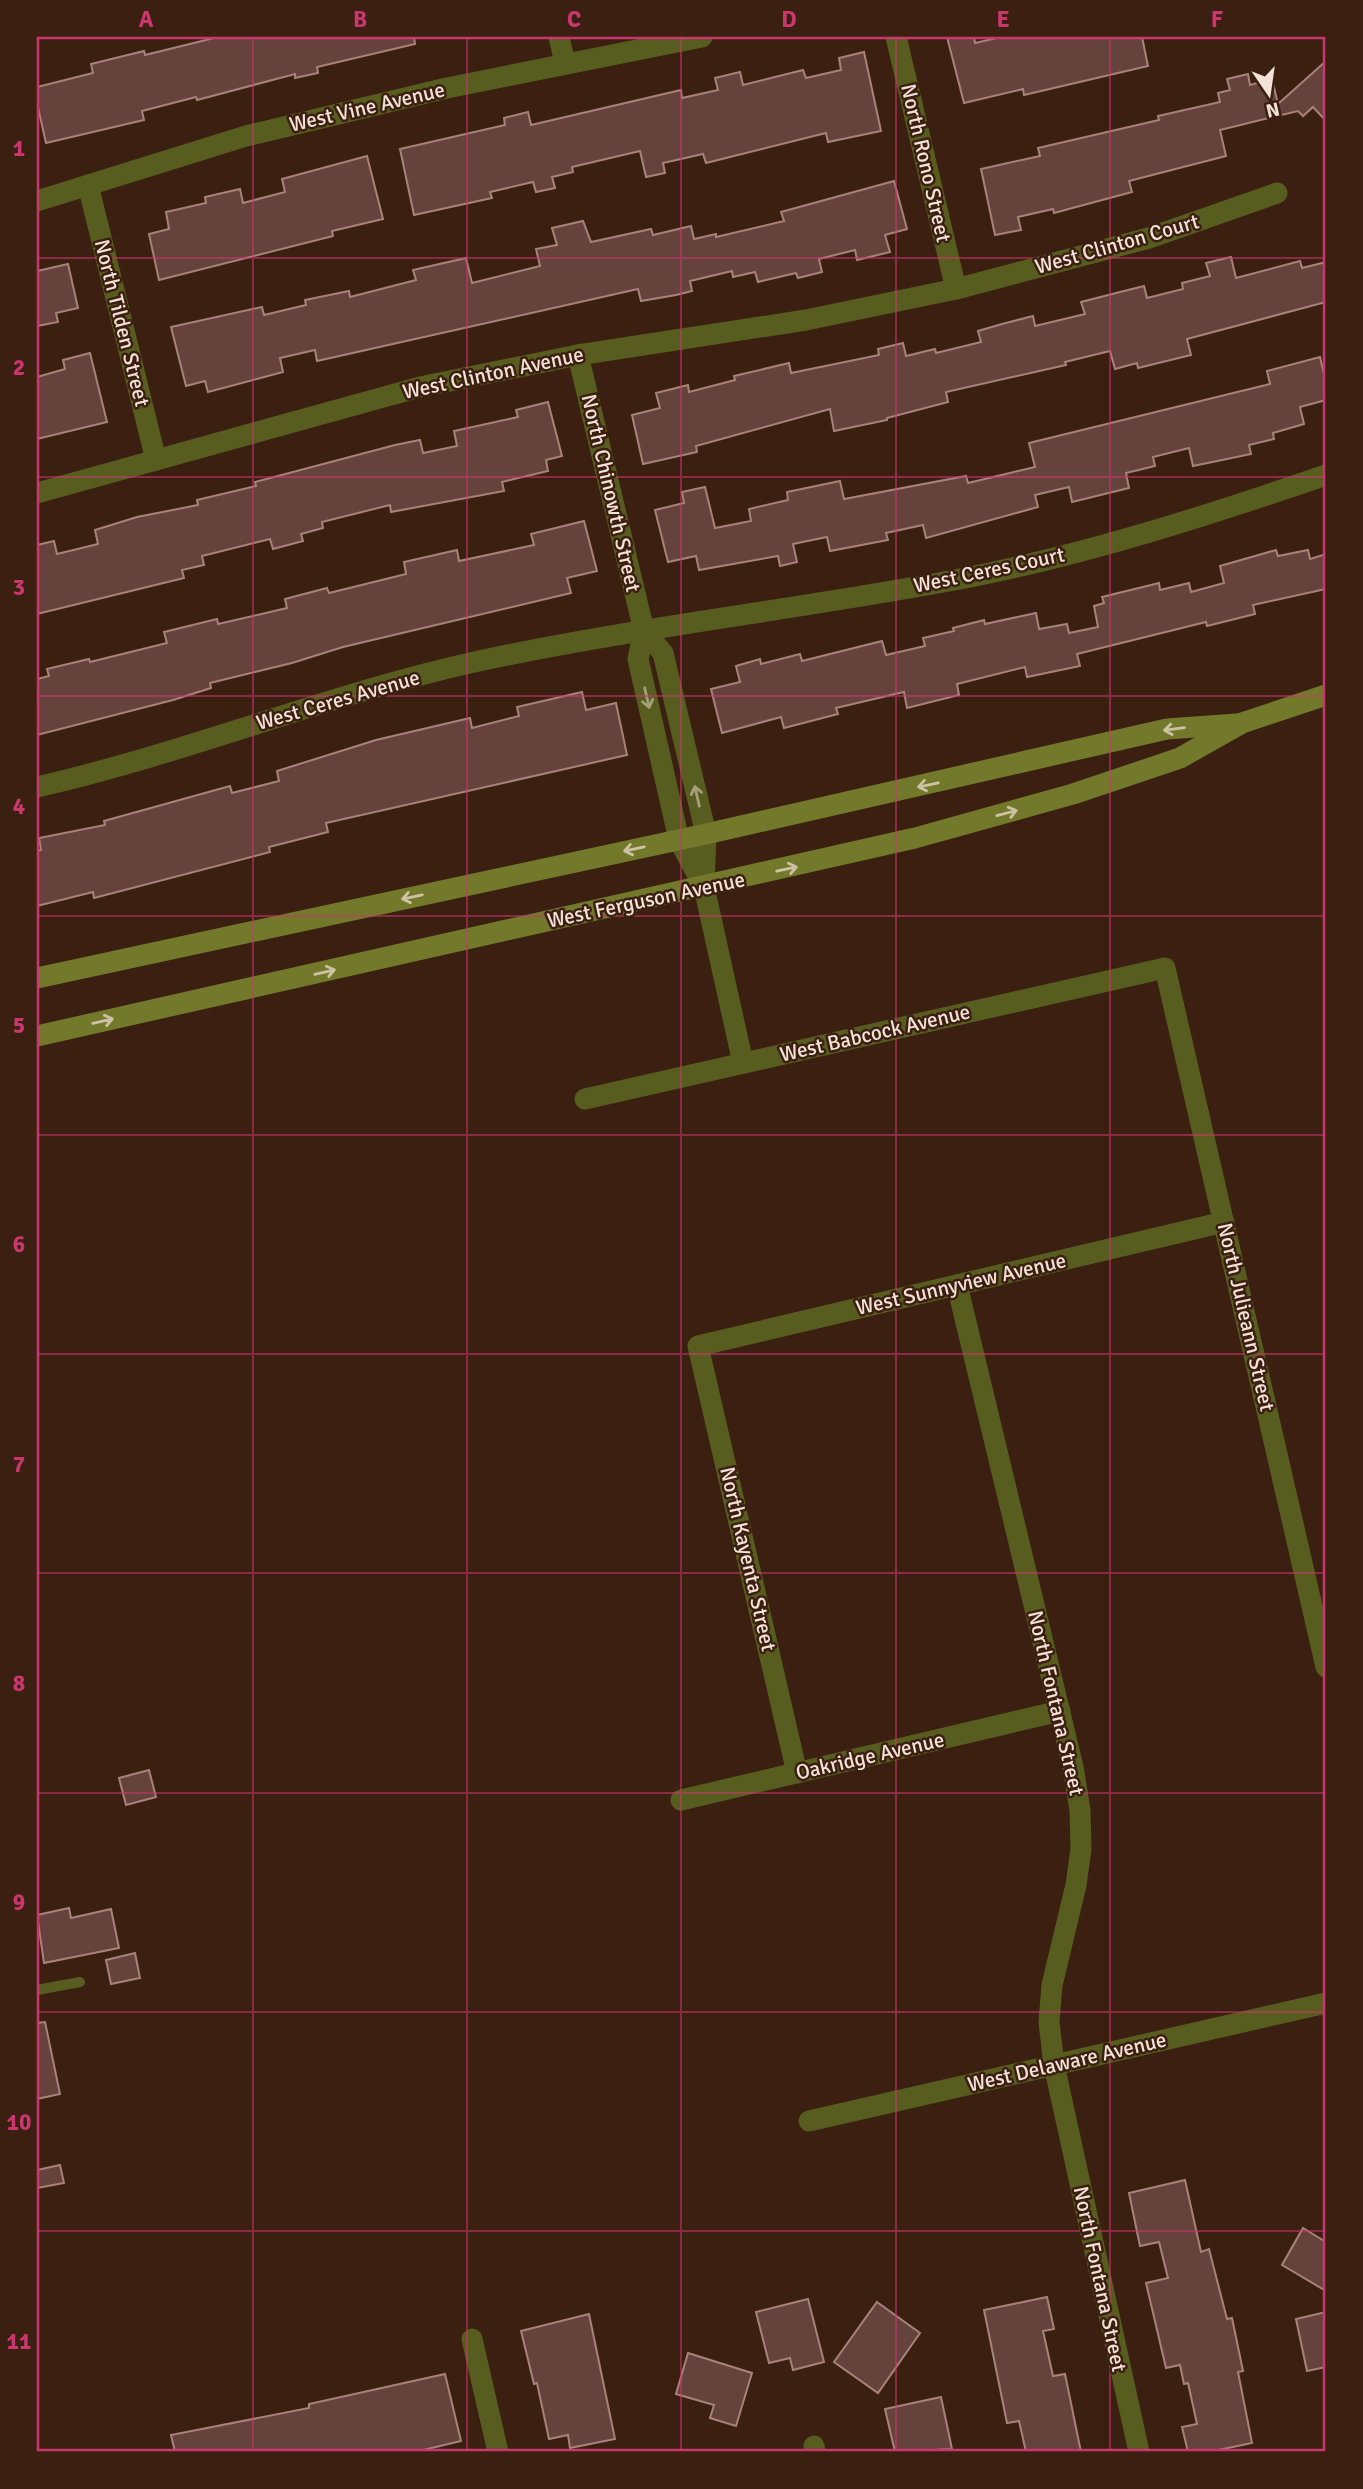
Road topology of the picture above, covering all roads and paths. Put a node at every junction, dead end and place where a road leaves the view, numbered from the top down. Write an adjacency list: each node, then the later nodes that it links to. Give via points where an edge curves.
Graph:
1 (559, 37): 4 (street)
2 (702, 37): 4 (street, West Vine Avenue)
3 (896, 37): 8 (street, North Rono Street)
4 (565, 63): 5 (street, West Vine Avenue, via 246,136)
5 (88, 185): 7 (street, West Vine Avenue); 10 (street, North Tilden Street)
6 (1277, 193): 8 (street, West Clinton Court, via 1149,238)
7 (37, 201)
8 (956, 289): 9 (street, West Clinton Avenue, via 806,320)
9 (578, 355): 10 (street, West Clinton Avenue, via 407,391); 13 (street, North Chinowth Street)
10 (156, 460): 12 (street, West Clinton Avenue)
11 (1326, 475): 13 (street, West Ceres Court, via 1178,526 964,578)
12 (37, 492)
13 (644, 631): 16 (street, West Ceres Avenue, via 490,658); 17 (street, North Chinowth Street, one-way to 13, via 663,653); 18 (street, North Chinowth Street, one-way to 18, via 638,659)
14 (1326, 695): 15 (street, West Ferguson Avenue)
15 (1242, 723): 17 (street, West Ferguson Avenue, one-way to 17, via 1167,729); 19 (street, West Ferguson Avenue, one-way to 15, via 915,838 1073,794 1180,758)
16 (37, 787)
17 (706, 834): 18 (street, West Ferguson Avenue); 19 (street, North Chinowth Street)
18 (679, 840): 19 (street, North Chinowth Street); 21 (street, West Ferguson Avenue, one-way to 21)
19 (704, 887): 22 (street, West Ferguson Avenue, one-way to 19); 23 (street, North Chinowth Street)
20 (1165, 968): 23 (street, West Babcock Avenue); 25 (street, North Julieann Street)
21 (37, 978)
22 (37, 1036)
23 (743, 1063): 24 (street, West Babcock Avenue)
24 (585, 1099)
25 (1224, 1222): 26 (street, West Sunnyview Avenue); 28 (street, North Julieann Street)
26 (957, 1285): 27 (street, West Sunnyview Avenue); 29 (street, North Fontana Street)
27 (698, 1346): 30 (street, North Kayenta Street)
28 (1326, 1667)
29 (1060, 1712): 30 (street, Oakridge Avenue); 35 (street, North Fontana Street, via 1080,1810 1081,1849 1052,1985 1049,2022)
30 (797, 1773): 31 (street, Oakridge Avenue)
31 (681, 1800)
32 (80, 1982): 33 (lane)
33 (37, 1990)
34 (1326, 2003): 35 (street, West Delaware Avenue)
35 (1054, 2065): 36 (street, West Delaware Avenue); 39 (street, North Fontana Street)
36 (808, 2121)
37 (472, 2339): 38 (street)
38 (498, 2452)
39 (1139, 2452)

